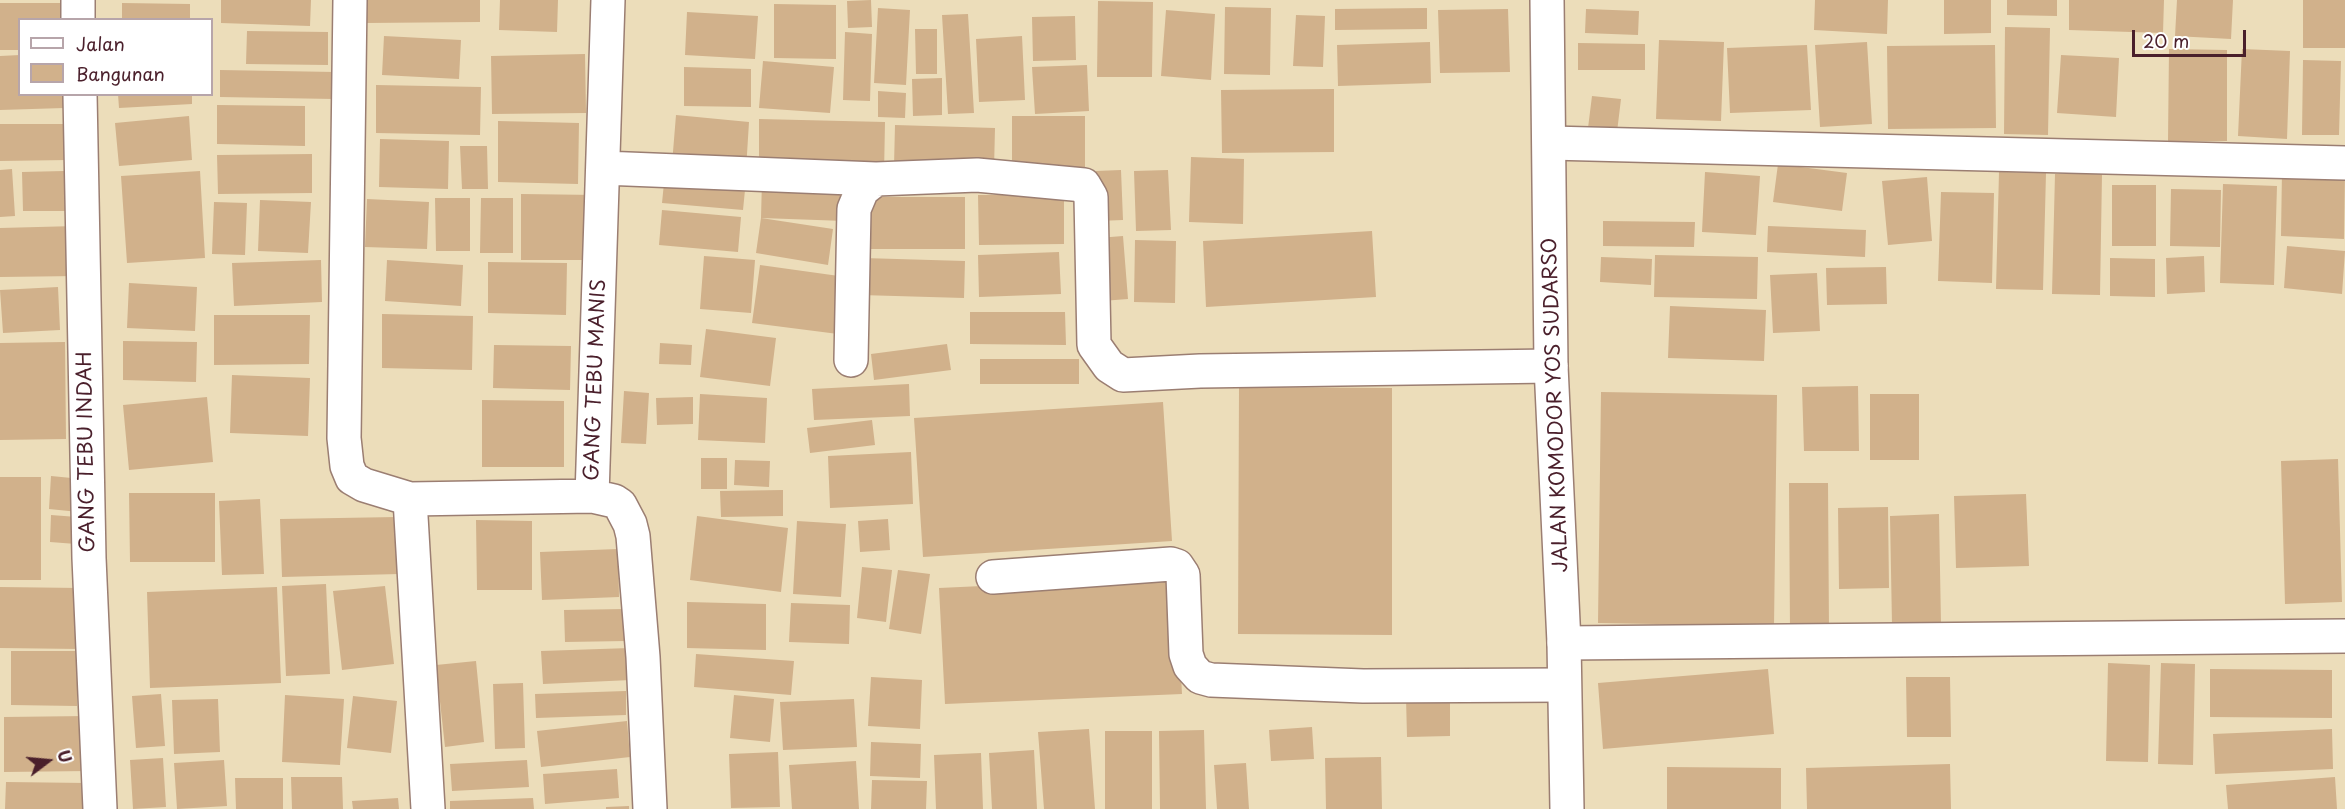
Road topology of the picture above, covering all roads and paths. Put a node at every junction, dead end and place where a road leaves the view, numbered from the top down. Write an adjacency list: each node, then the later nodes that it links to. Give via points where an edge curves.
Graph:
1 (78, 0): 5 (street)
2 (350, 0): 14 (street, via 347,466 352,478 364,485)
3 (608, 0): 9 (street, GANG TEBU MANIS)
4 (1547, 0): 7 (street, JALAN KOMODOR YOS SUDARSO)
5 (78, 18)
6 (80, 96): 19 (street, GANG TEBU INDAH, via 89,558)
7 (1550, 143): 8 (street); 12 (street, JALAN KOMODOR YOS SUDARSO)
8 (2345, 163)
9 (603, 168): 10 (street); 13 (street, GANG TEBU MANIS)
10 (876, 179): 11 (street, via 862,190 854,209); 12 (street, via 977,175 1084,185 1090,197 1094,345 1109,366 1123,375 1200,370)
11 (851, 360)
12 (1551, 366): 17 (street, JALAN KOMODOR YOS SUDARSO)
13 (592, 496): 14 (street); 21 (street, GANG TEBU MANIS, via 620,506 633,537)
14 (410, 499): 20 (street)
15 (993, 577): 18 (street, via 1177,566 1183,575 1186,654 1200,677 1211,680 1363,686)
16 (2345, 636): 17 (street)
17 (1564, 643): 18 (street, JALAN KOMODOR YOS SUDARSO)
18 (1564, 685): 22 (street, JALAN KOMODOR YOS SUDARSO)
19 (100, 809)
20 (428, 809)
21 (650, 809)
22 (1567, 809)

